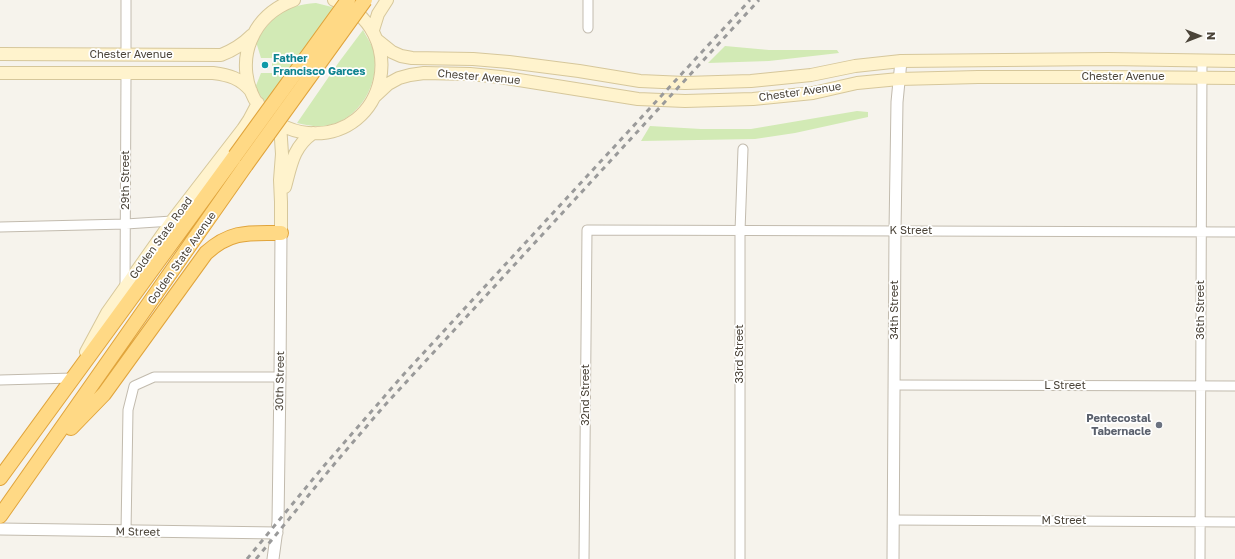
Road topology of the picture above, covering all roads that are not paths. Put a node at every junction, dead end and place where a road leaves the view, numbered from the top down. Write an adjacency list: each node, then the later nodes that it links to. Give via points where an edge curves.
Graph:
1 (126, 0): 14 (street)
2 (276, 0): 9 (street)
3 (294, 0): 9 (main road)
4 (334, 0): 12 (main road, Chester Avenue, via 356,12)
5 (348, 0): 41 (highway, Golden State Avenue, bridge)
6 (365, 0): 46 (highway, Golden State Avenue, bridge)
7 (387, 0): 12 (main road, via 378,14)
8 (588, 0): 10 (street)
9 (272, 12): 11 (main road)
10 (588, 28)
11 (254, 33): 14 (main road, Chester Avenue, via 244,44 221,55); 23 (main road, via 249,44 246,68)
12 (375, 35): 17 (main road, Chester Avenue, via 392,52 412,58 509,62 640,81 678,83 751,82 810,75 855,66); 24 (main road, via 381,54 382,69)
13 (0, 54): 14 (main road, Chester Avenue)
14 (126, 55)
15 (1202, 60): 16 (main road, Chester Avenue); 17 (main road, Chester Avenue); 20 (street, 36th Street)
16 (1235, 61)
17 (900, 62): 22 (street, 34th Street)
18 (0, 73): 19 (main road, Chester Avenue)
19 (126, 74): 23 (main road, Chester Avenue, via 224,74 239,80); 31 (street, 29th Street)
20 (1202, 78): 21 (main road, Chester Avenue); 22 (main road, Chester Avenue, via 988,77); 36 (street, 36th Street)
21 (1235, 78)
22 (899, 80): 24 (main road, Chester Avenue, via 857,83 813,93 685,101 638,99 500,77 424,73 399,78); 35 (street, 34th Street)
23 (251, 92): 25 (main road)
24 (374, 97): 27 (main road, via 351,122 333,130)
25 (258, 103): 26 (main road); 30 (main road, Golden State Road, via 243,130)
26 (280, 124): 27 (main road); 29 (main road, 30th Street)
27 (313, 134): 29 (main road, 30th Street, via 298,147)
28 (743, 149): 34 (street, 33rd Street)
29 (281, 202): 38 (main road, 30th Street)
30 (172, 221): 31 (street); 39 (main road, Golden State Road)
31 (126, 224): 32 (street); 39 (street, 29th Street)
32 (0, 227)
33 (587, 230): 34 (street, K Street); 56 (street, 32nd Street)
34 (740, 231): 35 (street, K Street); 57 (street, 33rd Street)
35 (895, 231): 36 (street, K Street); 43 (street, 34th Street)
36 (1202, 232): 37 (street, K Street); 44 (street, 36th Street)
37 (1235, 232)
38 (281, 233): 40 (street, 30th Street); 46 (highway, via 238,234 226,238 206,253 104,394)
39 (125, 287): 41 (main road, Golden State Road, via 106,313)
40 (280, 377): 53 (street, via 154,377 134,386 128,410); 54 (street, 30th Street)
41 (73, 378): 42 (street); 47 (highway, Golden State Avenue)
42 (0, 380)
43 (894, 385): 44 (street, L Street); 49 (street, 34th Street)
44 (1201, 386): 45 (street, L Street); 50 (street, 36th Street)
45 (1235, 386)
46 (43, 457): 48 (highway, Golden State Avenue)
47 (0, 478)
48 (0, 516)
49 (893, 520): 50 (street, M Street); 58 (street, 34th Street)
50 (1200, 522): 51 (street, M Street); 59 (street, 36th Street)
51 (1235, 522)
52 (0, 529): 53 (street, M Street)
53 (126, 532): 54 (street, M Street)
54 (276, 533): 55 (street, 30th Street)
55 (273, 559)
56 (584, 559)
57 (740, 559)
58 (893, 559)
59 (1200, 559)

